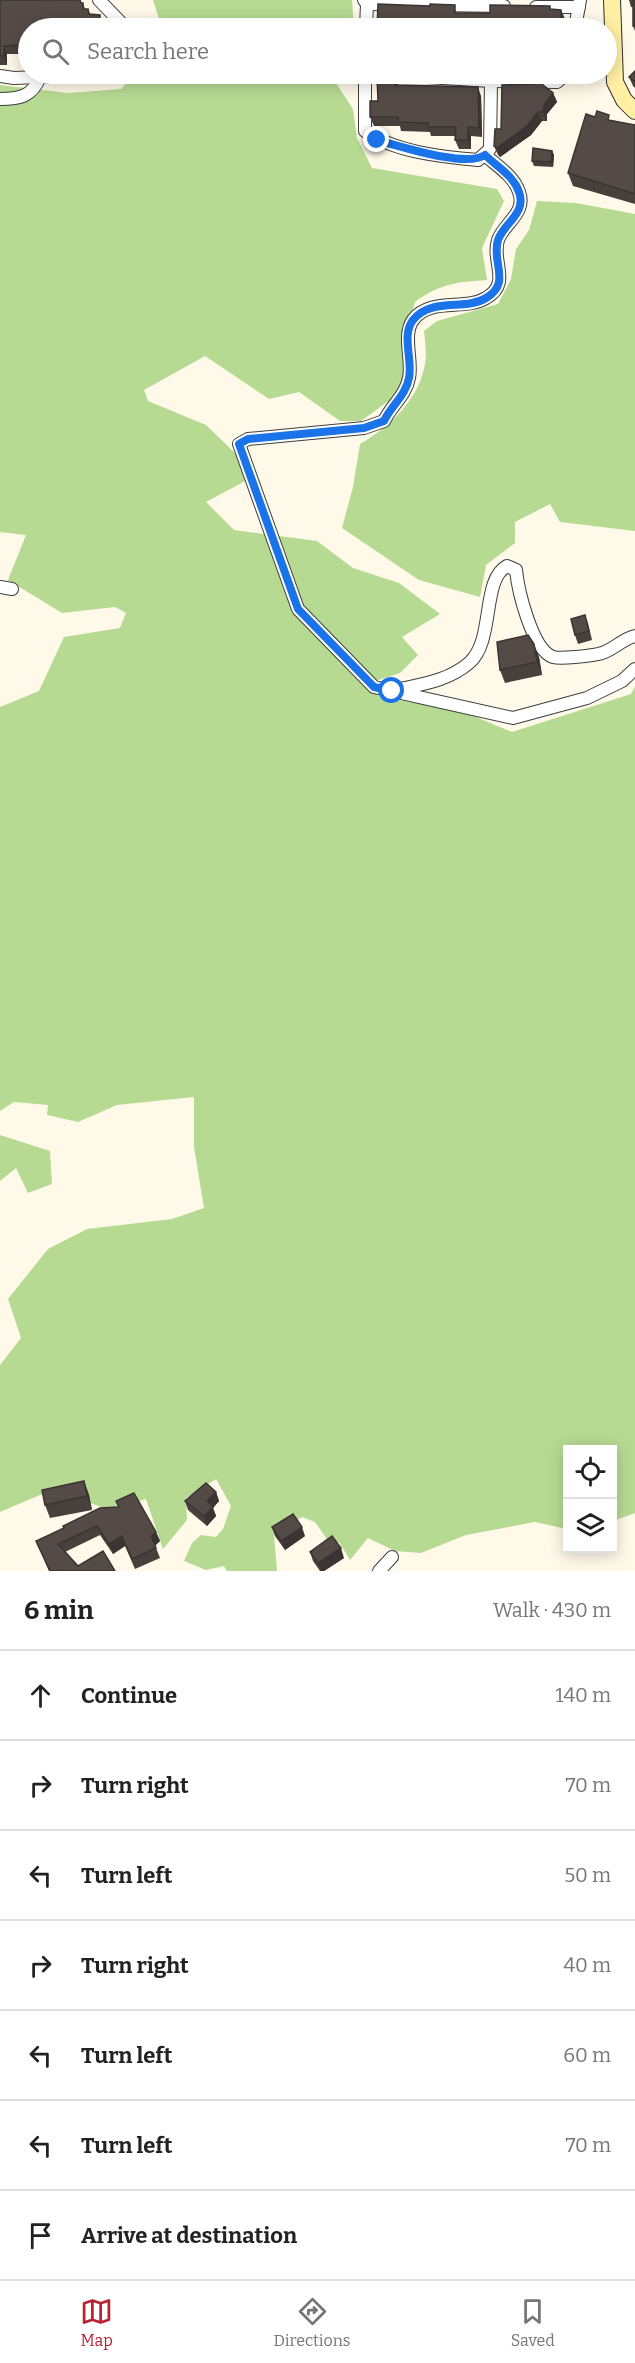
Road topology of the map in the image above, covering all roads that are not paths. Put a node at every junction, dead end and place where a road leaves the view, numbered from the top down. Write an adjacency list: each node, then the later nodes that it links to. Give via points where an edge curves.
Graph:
1 (99, 0): 5 (street)
2 (612, 0): 7 (street)
3 (366, 2): 4 (street); 6 (street)
4 (579, 4)
5 (116, 18)
6 (366, 18)
7 (613, 18)
8 (0, 76): 9 (street)
9 (18, 76)
10 (37, 84): 14 (street, via 19,99)
11 (365, 84): 16 (street, via 365,131 377,140 438,156 478,160)
12 (491, 84): 16 (street, via 490,149)
13 (616, 84): 15 (street)
14 (0, 99)
15 (635, 111)
16 (485, 155): 19 (street, via 512,179 520,193 516,215 498,238 500,280 496,291 475,304 446,305 413,320 409,329 408,386 384,421 364,428 248,439 239,444 298,609 374,687)
17 (635, 636): 19 (street, via 601,654 554,657 544,652 518,587 516,570 507,566 492,588 481,643 472,661 447,678)
18 (635, 669): 19 (street, via 622,681 587,698 513,718)
19 (392, 691)
20 (392, 1557): 21 (street)
21 (379, 1571)

